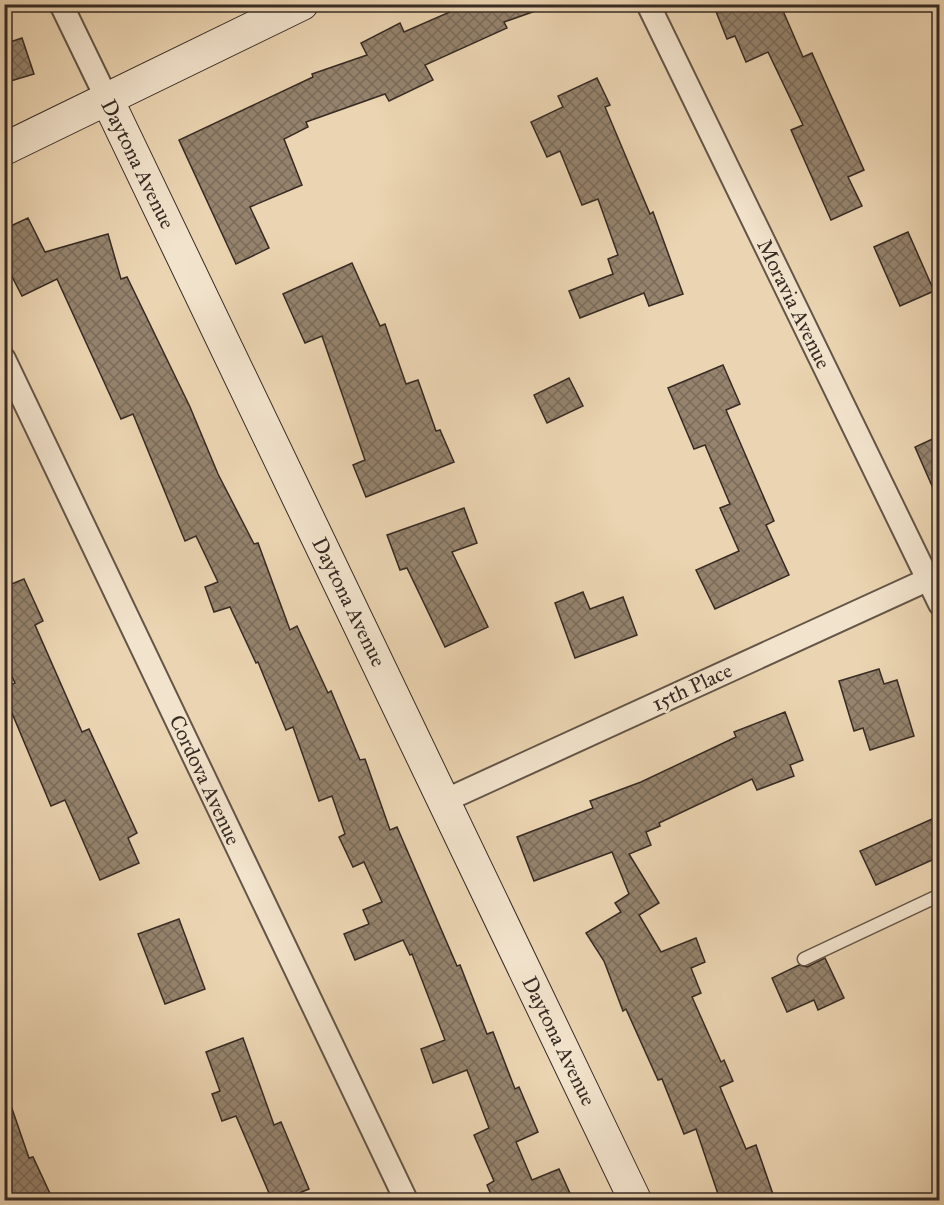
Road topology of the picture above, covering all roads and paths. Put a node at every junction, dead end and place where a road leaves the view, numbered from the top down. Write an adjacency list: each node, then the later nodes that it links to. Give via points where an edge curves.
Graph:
1 (61, 4): 4 (street, Daytona Avenue)
2 (302, 4): 4 (street)
3 (648, 4): 7 (street, Moravia Avenue)
4 (106, 99): 5 (street); 9 (street, Daytona Avenue)
5 (4, 149)
6 (4, 359): 12 (street, Cordova Avenue)
7 (934, 576): 8 (street, Moravia Avenue); 9 (street, 15th Place)
8 (939, 604)
9 (444, 801): 13 (street, Daytona Avenue)
10 (939, 895): 11 (lane)
11 (804, 959)
12 (406, 1200)
13 (635, 1200)

